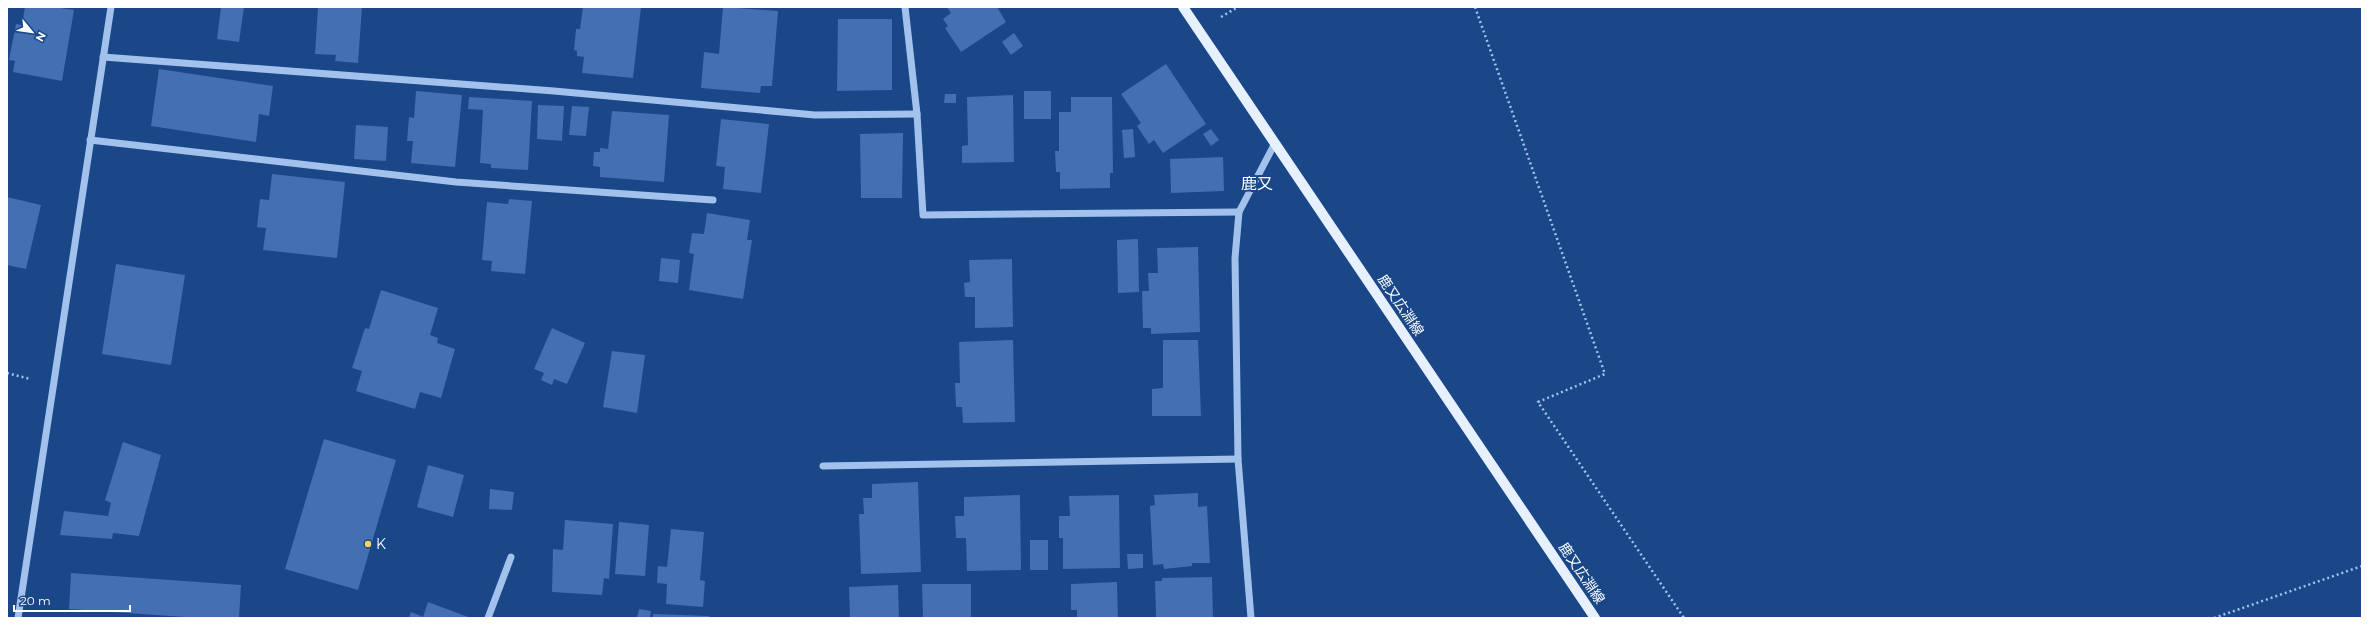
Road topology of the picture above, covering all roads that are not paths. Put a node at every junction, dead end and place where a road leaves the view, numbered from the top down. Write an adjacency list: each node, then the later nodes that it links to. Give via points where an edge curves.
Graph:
1 (110, 7): 4 (street)
2 (905, 7): 5 (street)
3 (1183, 7): 7 (main road, 鹿又広淵線)
4 (103, 57): 5 (street, via 554,91 815,115); 6 (street)
5 (917, 114): 9 (street, via 923,215)
6 (90, 140): 8 (street, via 456,182); 13 (street)
7 (1275, 143): 9 (street); 16 (main road, 鹿又広淵線)
8 (713, 200)
9 (1239, 212): 10 (street, via 1235,258)
10 (1238, 459): 11 (street); 15 (street)
11 (823, 466)
12 (511, 557): 14 (street)
13 (18, 618)
14 (488, 618)
15 (1251, 618)
16 (1595, 618)

